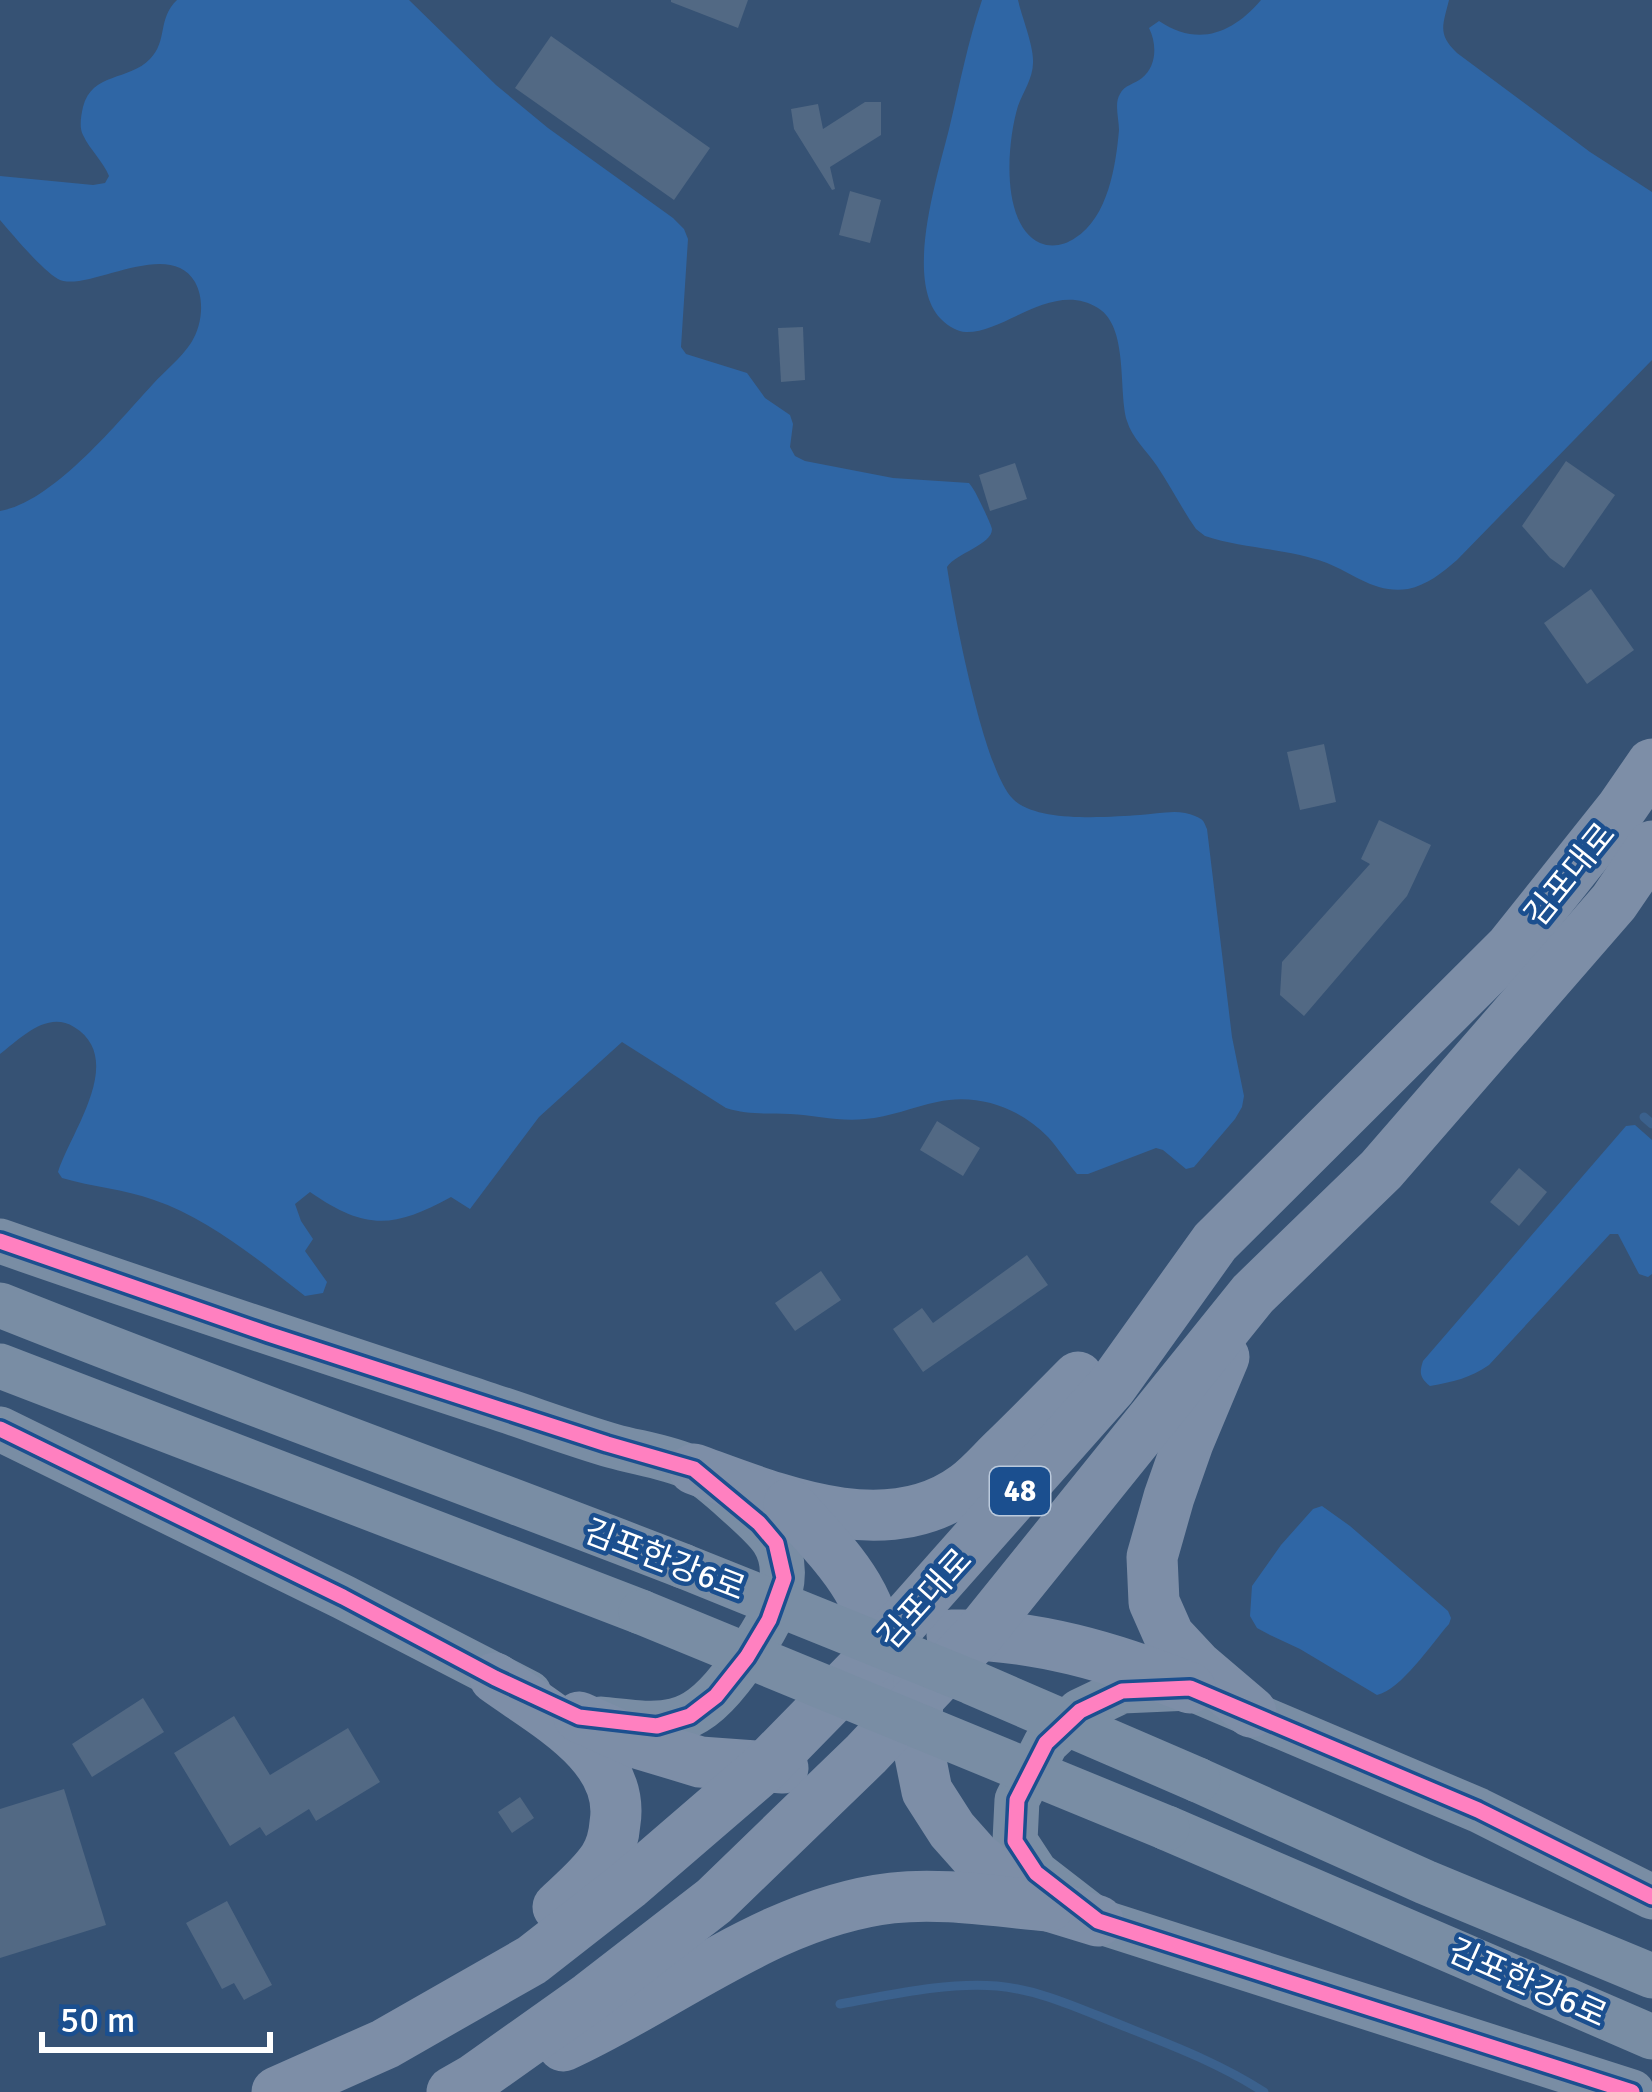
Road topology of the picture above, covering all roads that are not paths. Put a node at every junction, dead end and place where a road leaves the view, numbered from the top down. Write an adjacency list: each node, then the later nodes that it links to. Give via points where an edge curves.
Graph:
1 (1652, 764): 4 (main road, 김포대로 / 48, via 1511,946)
2 (1652, 847): 5 (main road, 김포대로 / 48, via 1614,902 1381,1170)
3 (0, 1241): 9 (street)
4 (1215, 1242): 10 (main road, via 970,1485 917,1510 878,1515); 12 (main road, 김포대로 / 48, via 1112,1386 939,1582)
5 (1253, 1294): 11 (main road, 김포대로 / 48); 16 (main road, via 1188,1443 1152,1557 1154,1602 1169,1636)
6 (0, 1305): 23 (street, 김포한강6로, bridge, via 971,1682)
7 (0, 1366): 25 (street, 김포한강6로, bridge, via 641,1612)
8 (0, 1429): 13 (street)
9 (694, 1469): 10 (main road); 17 (street, via 776,1543 784,1578 770,1620 716,1696 690,1716 657,1726)
10 (789, 1504): 12 (main road, via 850,1573 874,1618)
11 (979, 1634): 12 (main road); 14 (main road, via 1069,1648); 15 (main road, 김포대로 / 48)
12 (904, 1641): 15 (main road, via 920,1676); 18 (main road, via 884,1681); 19 (main road, 김포대로 / 48)
13 (495, 1678): 17 (street); 24 (main road, via 604,1766 617,1813 614,1837 590,1876)
14 (1190, 1688): 16 (street); 22 (street, via 1122,1691 1080,1712 1046,1743 1017,1800 1015,1841 1036,1873)
15 (918, 1699): 18 (main road, 김포대로 / 48); 21 (main road, via 927,1791 976,1857)
16 (1251, 1712): 20 (street, via 1478,1810)
17 (579, 1717): 19 (main road, via 700,1762)
18 (866, 1754): 19 (main road); 26 (main road, 김포대로 / 48, via 714,1901)
19 (765, 1767): 24 (main road, 김포대로 / 48, via 532,1960)
20 (1652, 1897)
21 (1049, 1906): 22 (main road); 26 (main road, via 937,1897 850,1905 766,1936 566,2045)
22 (1098, 1921): 28 (street)
23 (1652, 1976)
24 (448, 2008): 27 (main road, 김포대로 / 48)
25 (1652, 2037)
26 (462, 2086)
27 (277, 2092)
28 (1633, 2092)

